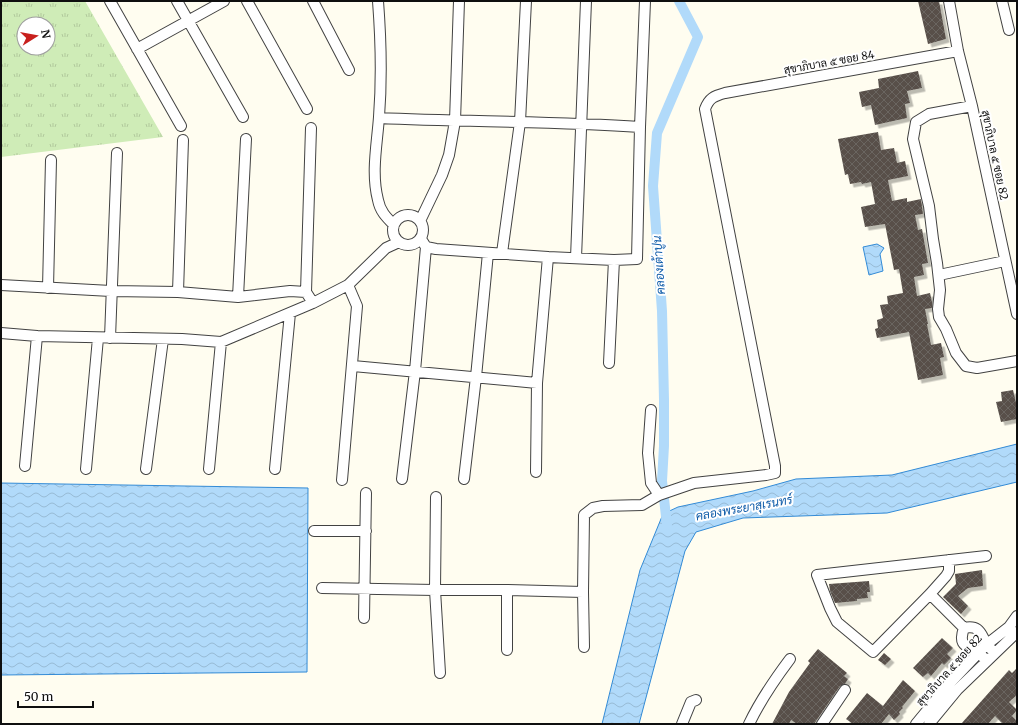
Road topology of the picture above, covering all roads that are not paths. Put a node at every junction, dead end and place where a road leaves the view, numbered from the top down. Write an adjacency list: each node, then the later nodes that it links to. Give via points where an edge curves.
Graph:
1 (110, 1): 15 (street)
2 (177, 1): 13 (street)
3 (224, 1): 13 (street)
4 (247, 1): 19 (street)
5 (313, 1): 17 (street)
6 (378, 1): 21 (street, via 381,42)
7 (459, 1): 22 (street)
8 (526, 1): 23 (street)
9 (586, 1): 24 (street)
10 (645, 1): 26 (street)
11 (949, 1): 16 (street, สุขาภิบาล ๕ ซอย 82)
12 (1002, 1): 14 (street)
13 (188, 20): 15 (street); 20 (street)
14 (1009, 30)
15 (137, 49): 25 (street)
16 (958, 51): 18 (street, สุขาภิบาล ๕ ซอย 82); 76 (street, สุขาภิบาล ๕ ซอย 84, via 725,93 712,97 707,102 705,109 775,473 694,483)
17 (349, 70)
18 (972, 106): 41 (street, สุขาภิบาล ๕ ซอย 82); 42 (street, via 929,114 916,122 914,130 913,139 929,206)
19 (307, 109)
20 (243, 117)
21 (379, 118): 22 (street); 33 (street, via 374,180 383,214)
22 (455, 121): 23 (street); 32 (street, via 449,155 442,175)
23 (520, 122): 24 (street); 37 (street)
24 (582, 123): 26 (street); 39 (street)
25 (181, 126)
26 (640, 127): 40 (street, via 637,259)
27 (311, 128): 48 (street)
28 (246, 139): 49 (street)
29 (183, 140): 47 (street)
30 (117, 153): 46 (street)
31 (51, 160): 45 (street)
32 (420, 221): 33 (street, via 413,215 403,215); 35 (street)
33 (394, 225): 34 (street, via 394,235)
34 (399, 242): 35 (street, via 408,245); 44 (street, via 386,248)
35 (423, 243): 36 (street, via 436,249); 62 (street)
36 (488, 253): 37 (street); 63 (street)
37 (502, 253): 38 (street)
38 (548, 257): 39 (street); 64 (street)
39 (576, 258): 40 (street)
40 (614, 260): 60 (street)
41 (1005, 261): 42 (street); 52 (street, สุขาภิบาล ๕ ซอย 82)
42 (938, 275): 59 (street, via 939,317 956,353 966,366 977,368)
43 (1, 285): 45 (street)
44 (348, 285): 50 (street); 61 (street, via 357,306)
45 (48, 288): 46 (street)
46 (111, 291): 47 (street); 56 (street)
47 (178, 292): 49 (street)
48 (306, 292): 49 (street, via 290,291); 50 (street)
49 (238, 297)
50 (313, 303): 51 (street)
51 (290, 313): 58 (street); 70 (street)
52 (1017, 314)
53 (1, 333): 54 (street)
54 (38, 336): 55 (street); 66 (street)
55 (98, 338): 56 (street); 67 (street)
56 (110, 338): 57 (street)
57 (163, 339): 58 (street); 68 (street)
58 (221, 342): 69 (street)
59 (1017, 362)
60 (609, 363)
61 (353, 366): 62 (street); 74 (street)
62 (415, 371): 63 (street); 72 (street)
63 (476, 377): 64 (street); 73 (street)
64 (537, 383): 71 (street)
65 (651, 410): 76 (street, via 648,453 651,483)
66 (25, 466)
67 (86, 469)
68 (146, 469)
69 (209, 469)
70 (274, 469)
71 (536, 472)
72 (402, 479)
73 (464, 479)
74 (342, 480)
75 (366, 493): 79 (street)
76 (664, 494): 86 (street, via 642,505 603,506 593,508 584,515)
77 (436, 497): 84 (street)
78 (314, 531): 79 (street)
79 (366, 531): 83 (street)
80 (986, 556): 81 (street)
81 (949, 560): 87 (street, via 949,571); 87 (street, via 817,575 837,622 873,652)
82 (322, 588): 83 (street)
83 (364, 588): 84 (street); 89 (street)
84 (435, 590): 85 (street); 99 (street)
85 (507, 590): 86 (street); 94 (street)
86 (583, 592): 93 (street)
87 (930, 594): 90 (street)
88 (1017, 616): 92 (street, สุขาภิบาล ๕ ซอย 82, via 1009,627)
89 (364, 618)
90 (964, 628): 92 (street, via 972,626 980,630); 95 (street, via 962,643)
91 (1017, 632): 96 (street, สุขาภิบาล ๕ ซอย 82)
92 (986, 645): 95 (street, สุขาภิบาล ๕ ซอย 82); 96 (street)
93 (584, 647)
94 (507, 650)
95 (980, 653): 98 (street); 105 (street, สุขาภิบาล ๕ ซอย 82)
96 (995, 654): 98 (street, สุขาภิบาล ๕ ซอย 82)
97 (790, 659): 103 (street)
98 (987, 662): 106 (street, สุขาภิบาล ๕ ซอย 82, via 957,690)
99 (440, 673)
100 (845, 690): 104 (street)
101 (696, 700): 102 (street, via 692,702)
102 (682, 724)
103 (749, 724)
104 (822, 724)
105 (916, 724)
106 (929, 724)

